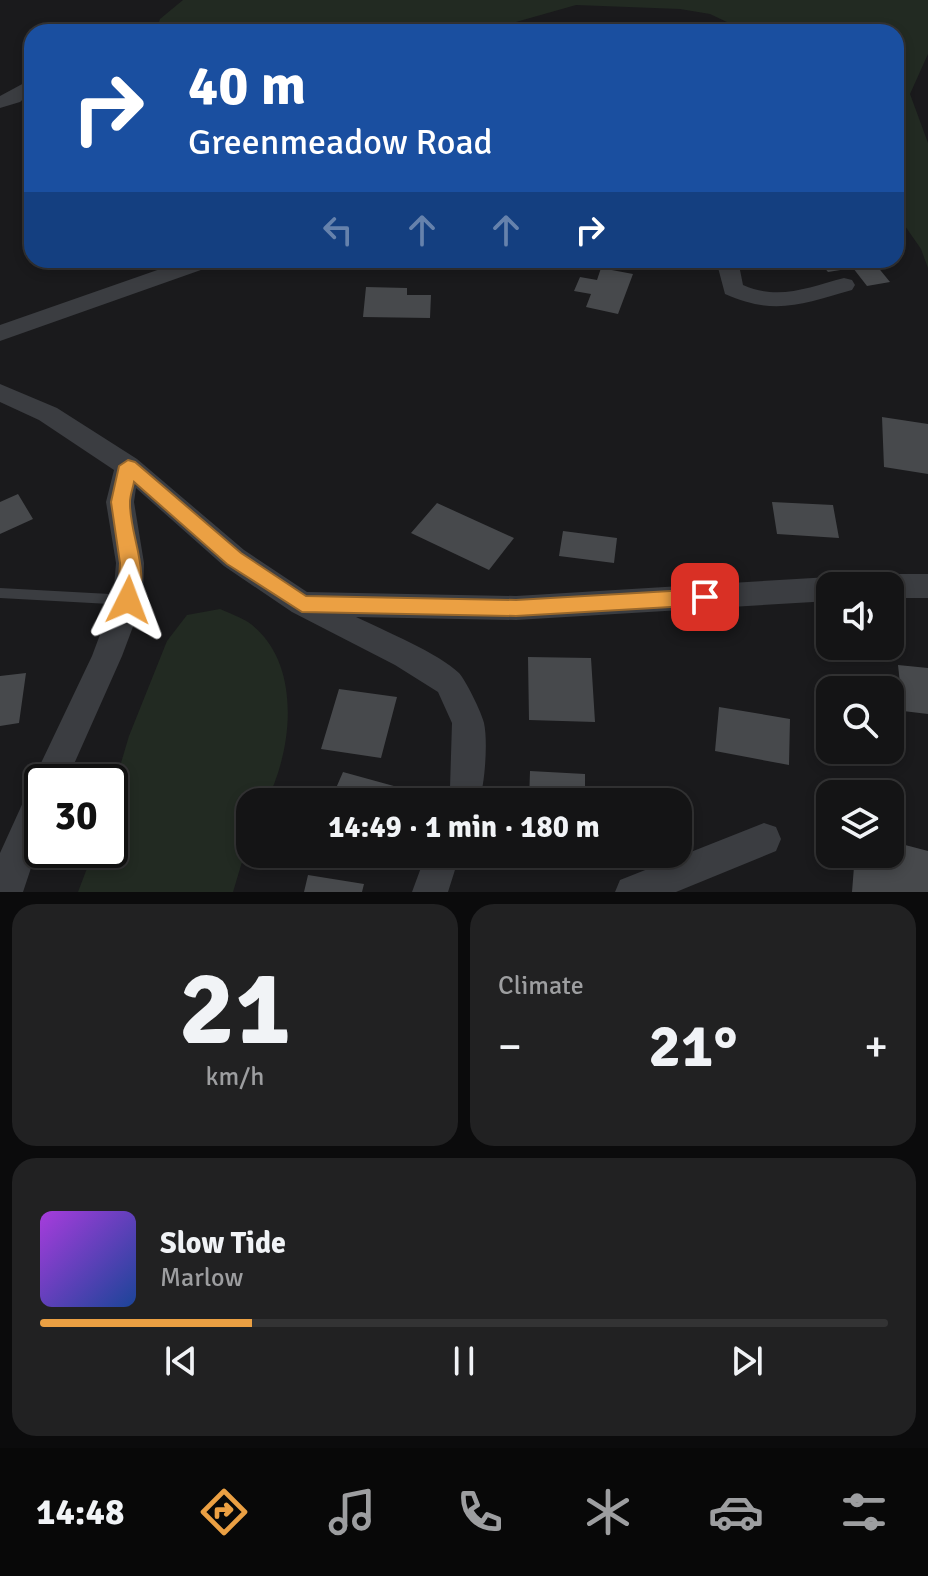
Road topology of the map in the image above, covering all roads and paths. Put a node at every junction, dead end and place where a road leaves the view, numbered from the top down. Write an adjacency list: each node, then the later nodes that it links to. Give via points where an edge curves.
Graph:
1 (24, 89): 2 (street)
2 (0, 102)
3 (184, 268): 6 (street)
4 (729, 268): 5 (street, via 733,289 753,300 777,303)
5 (844, 285)
6 (0, 333)
7 (0, 392): 8 (street, via 48,414)
8 (128, 466): 13 (street, via 120,502 130,563); 14 (street, via 234,558)
9 (904, 586): 10 (street)
10 (928, 586)
11 (816, 590): 14 (street, via 516,608)
12 (0, 593): 13 (lane)
13 (128, 600): 15 (street)
14 (302, 604): 16 (street, via 449,683 468,723)
15 (57, 764)
16 (467, 788)
17 (24, 836): 20 (street)
18 (764, 839): 22 (street)
19 (438, 868): 21 (street)
20 (5, 892)
21 (430, 892)
22 (633, 892)

